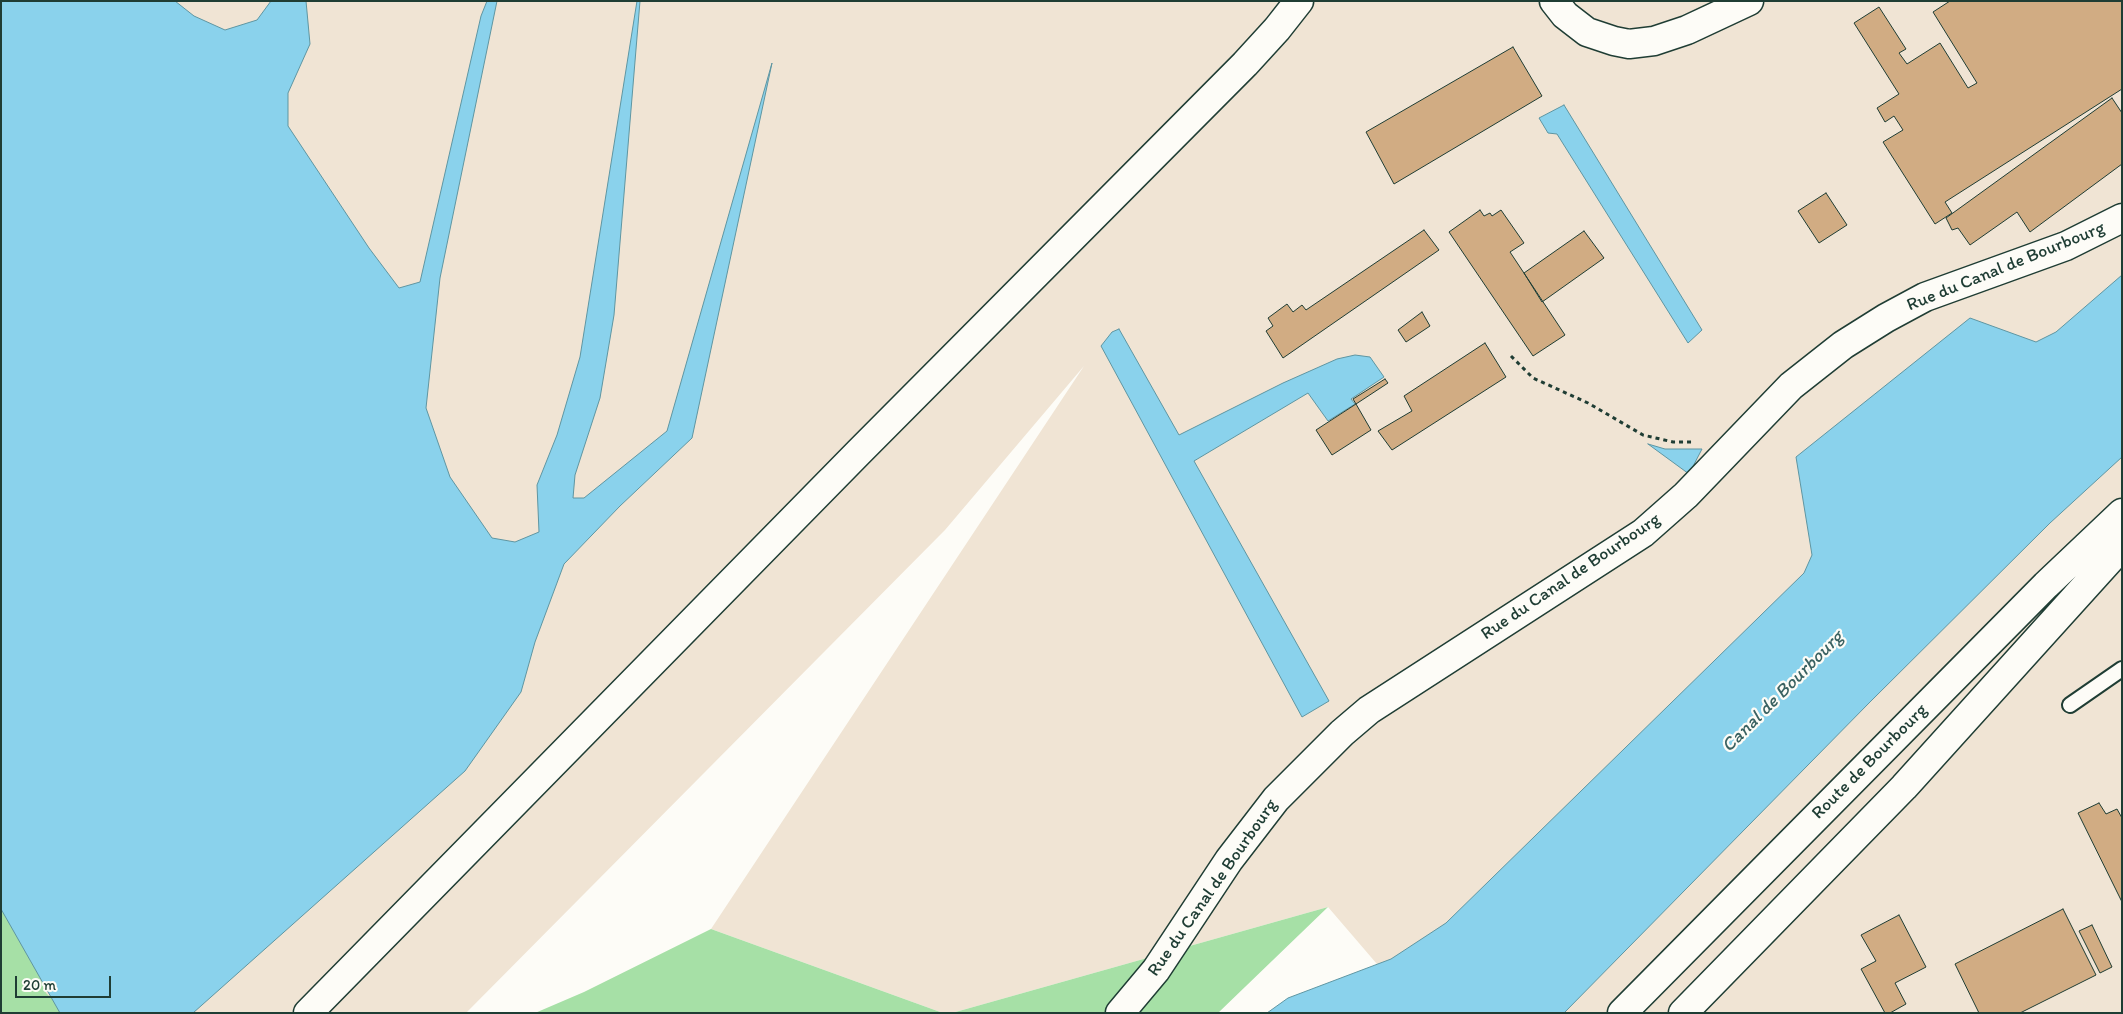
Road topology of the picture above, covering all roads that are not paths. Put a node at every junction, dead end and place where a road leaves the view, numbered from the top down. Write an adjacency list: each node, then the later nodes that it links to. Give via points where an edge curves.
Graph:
1 (1299, 1): 8 (street, via 1245,64)
2 (1554, 1): 3 (street, via 1565,15 1587,32 1629,44 1654,41 1678,33)
3 (1749, 1)
4 (2122, 218): 9 (street, Rue du Canal de Bourbourg, via 2066,246 1925,297 1843,345 1791,386 1686,495 1643,533 1369,710 1289,785 1251,829 1156,970)
5 (2118, 538): 10 (street, Route de Bourbourg, via 2046,585); 11 (street, Route de Bourbourg, via 1904,787)
6 (2122, 669): 7 (lane)
7 (2070, 706)
8 (308, 1013)
9 (1120, 1013)
10 (1622, 1013)
11 (1683, 1013)

